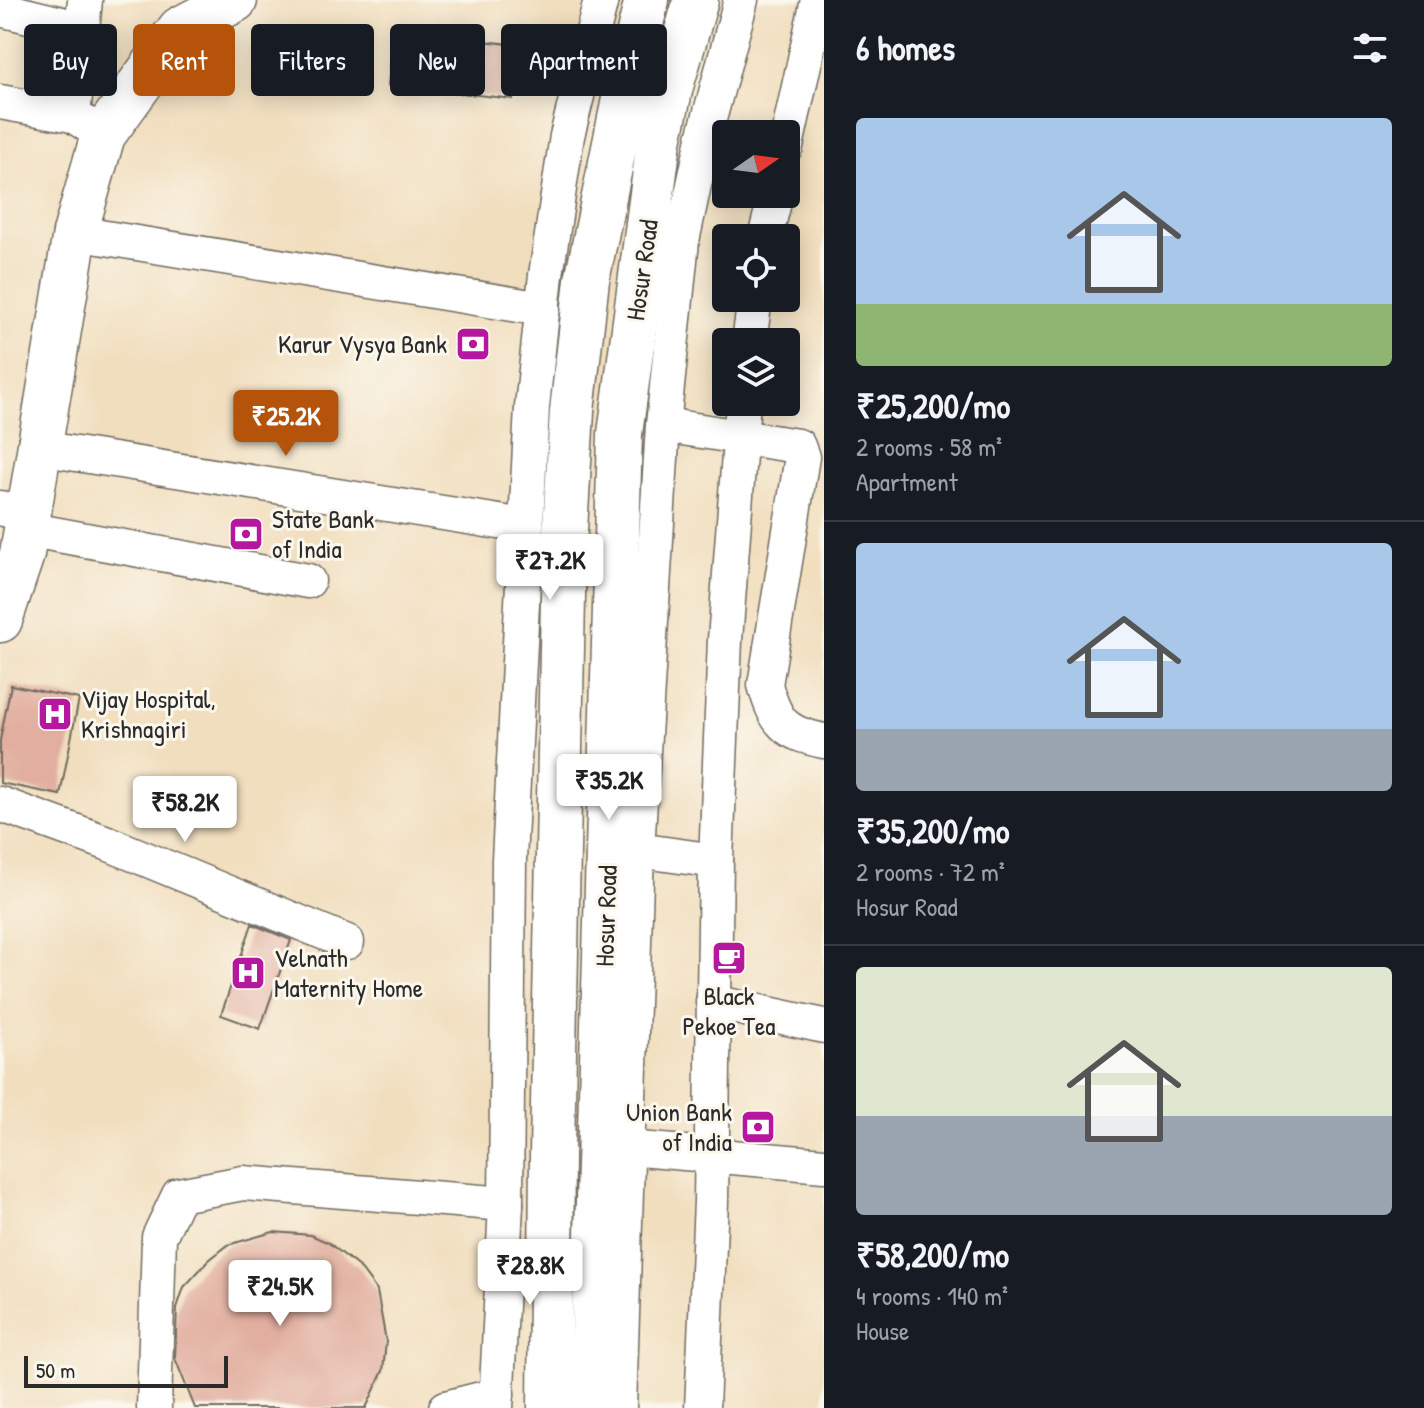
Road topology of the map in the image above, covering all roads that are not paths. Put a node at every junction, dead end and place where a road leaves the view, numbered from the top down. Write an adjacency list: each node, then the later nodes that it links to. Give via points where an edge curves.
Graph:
1 (235, 0): 11 (main road, via 180,29)
2 (601, 0): 13 (street, via 567,136)
3 (647, 0): 37 (main road, Hosur Road, via 587,280 572,411 564,547)
4 (696, 0): 38 (main road, Hosur Road, via 659,141 620,434)
5 (741, 0): 15 (street, via 682,241)
6 (818, 0): 10 (street)
7 (0, 9): 8 (street)
8 (83, 14): 11 (street)
9 (0, 102): 11 (street)
10 (792, 120)
11 (88, 125): 12 (main road)
12 (75, 233): 13 (street); 17 (main road)
13 (543, 309): 20 (street)
14 (742, 416): 16 (street)
15 (663, 425): 16 (street); 25 (street)
16 (740, 437): 18 (street); 26 (street)
17 (39, 448): 19 (main road); 20 (street)
18 (811, 448): 23 (street, via 802,457 765,685 773,713 785,727)
19 (18, 517): 21 (street); 22 (main road, via 22,554)
20 (524, 526): 33 (street, via 509,860)
21 (308, 581)
22 (1, 611)
23 (824, 741)
24 (0, 804): 27 (street)
25 (637, 850): 26 (street); 30 (street)
26 (716, 861): 28 (street)
27 (347, 942)
28 (713, 1002): 29 (street); 31 (street)
29 (824, 1026)
30 (627, 1148): 31 (street); 39 (street)
31 (711, 1155): 32 (street); 40 (street)
32 (824, 1165)
33 (506, 1204): 34 (street); 35 (street, via 243,1183 179,1195 159,1237)
34 (497, 1402): 36 (street)
35 (154, 1408)
36 (446, 1408)
37 (550, 1408)
38 (592, 1408)
39 (619, 1408)
40 (702, 1408)

